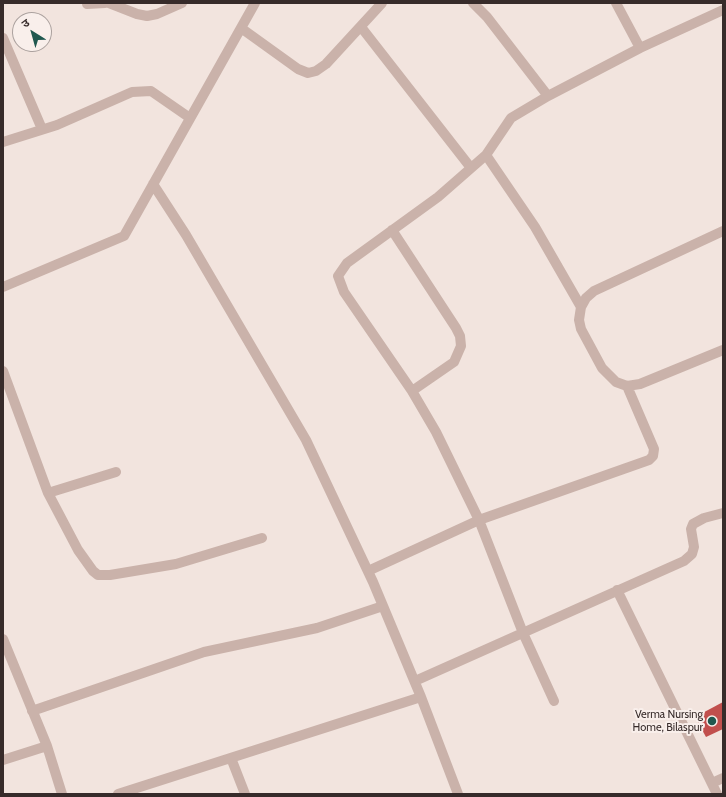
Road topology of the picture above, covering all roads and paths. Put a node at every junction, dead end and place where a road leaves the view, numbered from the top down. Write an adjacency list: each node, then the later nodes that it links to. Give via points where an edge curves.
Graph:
1 (105, 3): 8 (street)
2 (109, 3): 3 (street, via 148,16)
3 (182, 3)
4 (255, 3): 11 (street)
5 (382, 3): 10 (street)
6 (473, 3): 14 (street, via 487,17)
7 (616, 3): 13 (street)
8 (87, 4)
9 (723, 10): 13 (street)
10 (361, 27): 11 (street, via 326,64 308,73 298,69); 19 (street)
11 (240, 28): 15 (street)
12 (3, 38): 16 (street)
13 (640, 48): 14 (street)
14 (548, 96): 18 (street, via 510,118)
15 (190, 118): 16 (street, via 151,91 142,90); 20 (street)
16 (42, 129): 17 (street)
17 (3, 142)
18 (486, 155): 19 (street); 24 (street, via 535,227)
19 (471, 168): 21 (street, via 438,197)
20 (153, 184): 23 (street, via 124,236); 34 (street, via 186,235 306,440)
21 (392, 230): 28 (street, via 460,336 461,346 454,362); 28 (street, via 347,263 338,276 344,292)
22 (723, 231): 24 (street, via 594,291)
23 (3, 287)
24 (581, 307): 27 (street, via 581,329 602,368 616,382)
25 (723, 350): 27 (street, via 640,384)
26 (3, 371): 30 (street)
27 (627, 386): 32 (street, via 654,449 649,460)
28 (412, 391): 32 (street, via 436,432)
29 (116, 472): 30 (street)
30 (48, 493): 33 (street, via 85,562 98,574 110,575 176,564)
31 (723, 514): 35 (street, via 704,518 693,524 691,529 694,547 688,558)
32 (479, 520): 34 (street); 37 (street)
33 (262, 538)
34 (368, 571): 36 (street)
35 (617, 590): 37 (street); 47 (street)
36 (383, 606): 39 (street); 42 (street, via 317,628 204,652)
37 (523, 633): 39 (street); 41 (street)
38 (3, 641): 42 (street)
39 (415, 681): 40 (street)
40 (421, 697): 44 (street); 51 (street)
41 (554, 701)
42 (32, 711): 43 (street)
43 (47, 746): 45 (street); 48 (street)
44 (232, 758): 49 (street); 50 (street)
45 (3, 760)
46 (723, 778): 47 (street)
47 (712, 783): 52 (street)
48 (62, 794)
49 (118, 794)
50 (245, 794)
51 (458, 794)
52 (717, 794)

